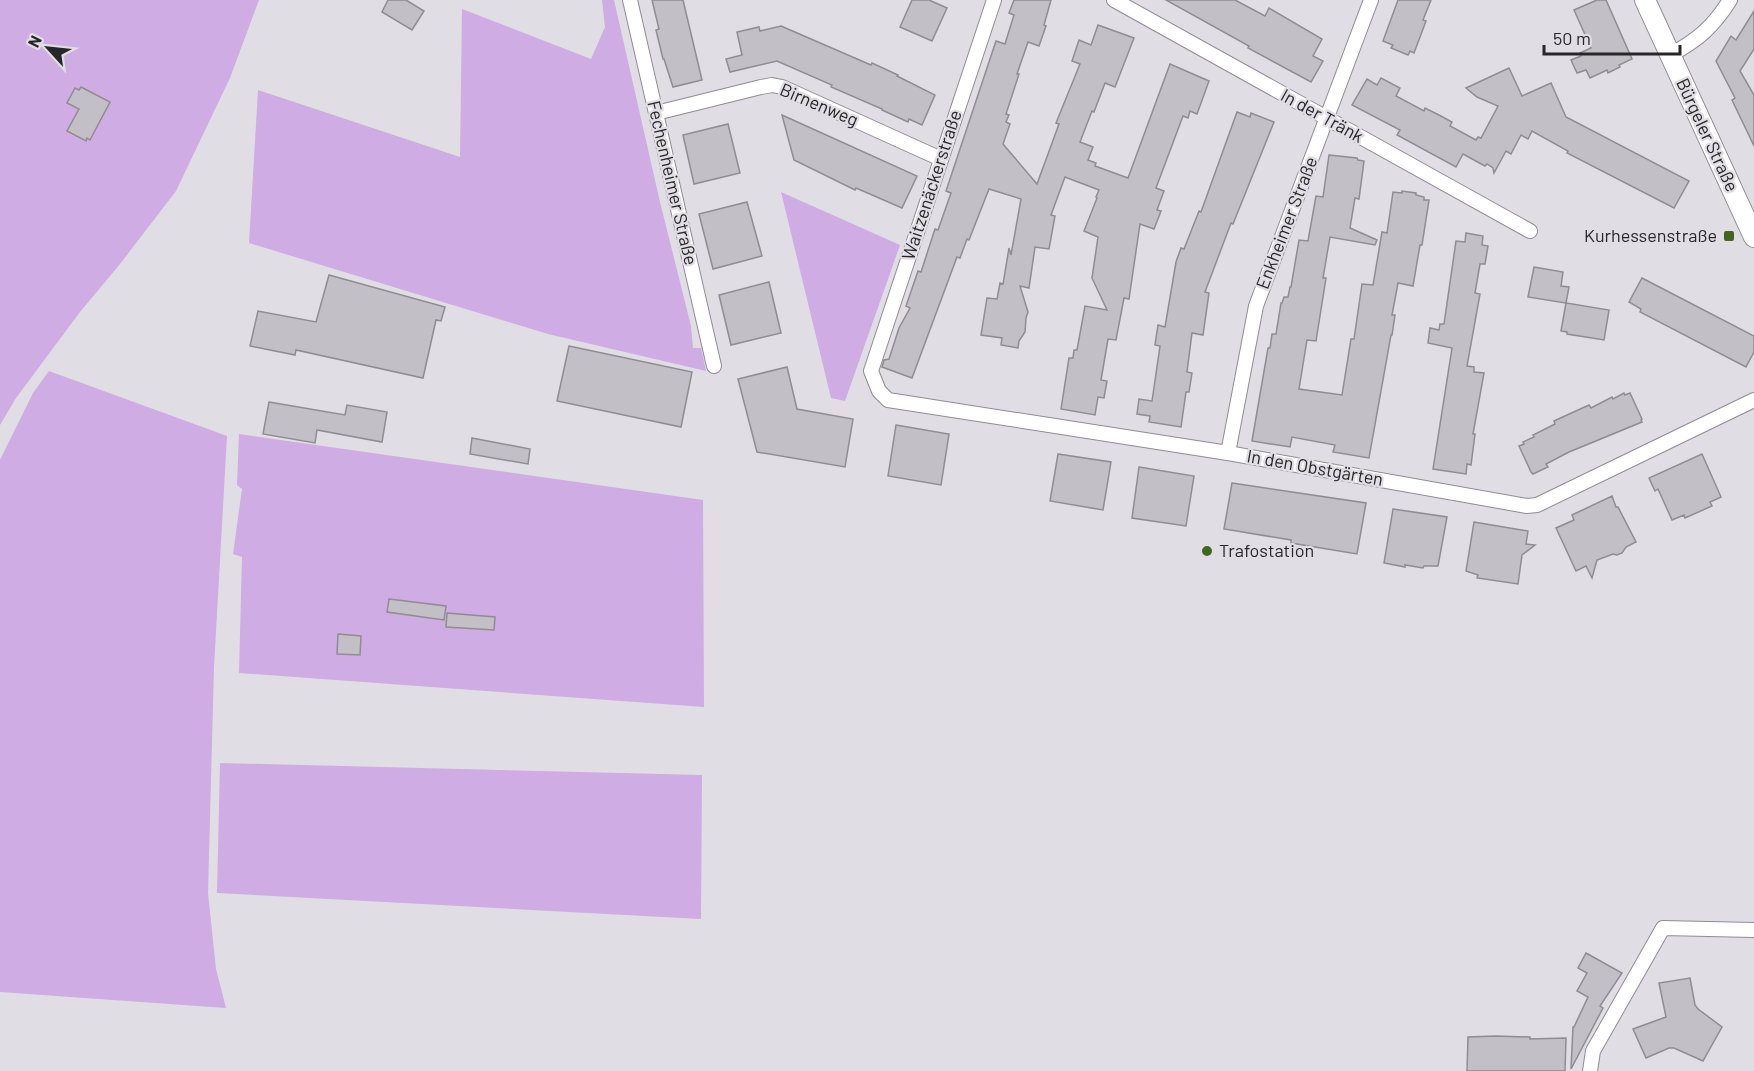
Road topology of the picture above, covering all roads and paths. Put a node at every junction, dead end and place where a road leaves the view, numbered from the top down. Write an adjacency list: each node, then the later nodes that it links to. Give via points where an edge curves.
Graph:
1 (630, 0): 8 (street, Fechenheimer Straße)
2 (994, 0): 10 (street, Waitzenäckerstraße)
3 (1114, 0): 9 (street, In der Tränk)
4 (1371, 0): 9 (street, Enkheimer Straße)
5 (1645, 0): 7 (street, Bürgeler Straße)
6 (1730, 0): 7 (street, via 1700,38)
7 (1671, 55): 12 (street, Bürgeler Straße)
8 (656, 113): 10 (street, Birnenweg, via 761,87 782,87); 13 (street, Fechenheimer Straße)
9 (1327, 118): 11 (street, In der Tränk); 16 (street, Enkheimer Straße, via 1256,306)
10 (941, 159): 14 (street, Waitzenäckerstraße)
11 (1530, 231)
12 (1754, 237)
13 (714, 366)
14 (870, 370): 16 (street, In den Obstgärten, via 884,398 894,402)
15 (1754, 399): 16 (street, In den Obstgärten, via 1532,506)
16 (1228, 453)
17 (1754, 930): 18 (street, via 1663,928 1593,1051)
18 (1590, 1071)

